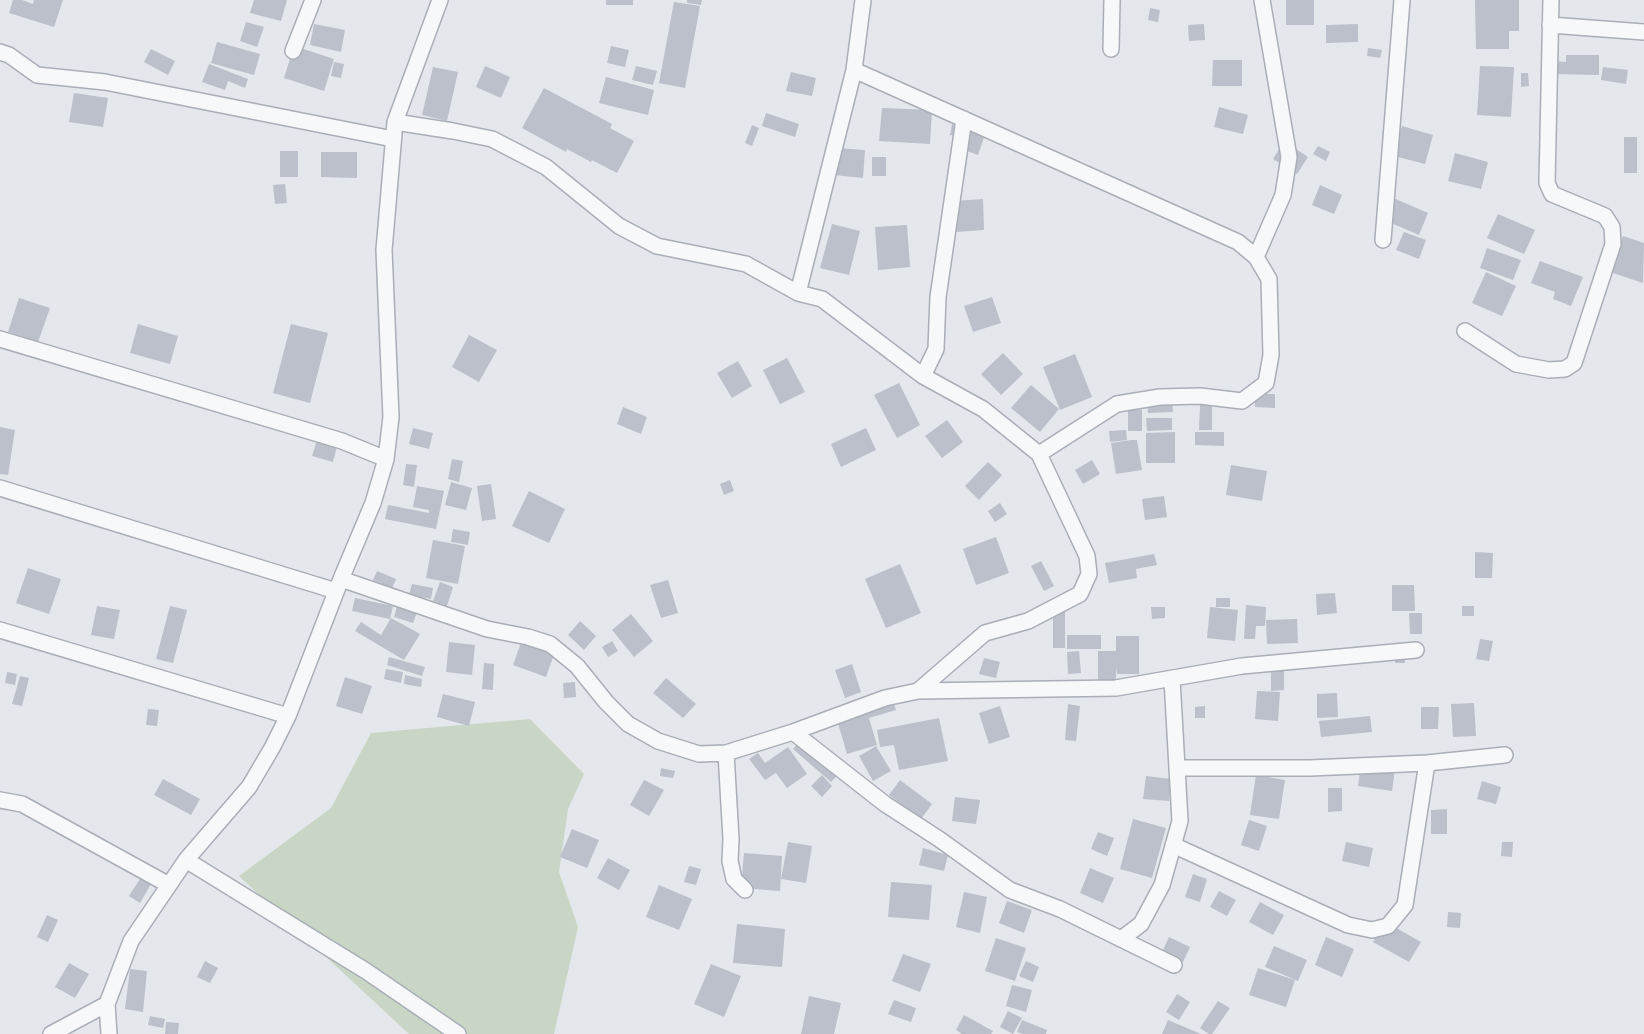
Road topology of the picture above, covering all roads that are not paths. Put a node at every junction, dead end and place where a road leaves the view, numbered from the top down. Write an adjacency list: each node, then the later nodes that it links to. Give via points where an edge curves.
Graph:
1 (313, 0): 11 (street)
2 (863, 0): 13 (street)
3 (1112, 0): 10 (street)
4 (1262, 0): 18 (street, via 1289,157 1283,195)
5 (1402, 0): 17 (street)
6 (1551, 0): 8 (street)
7 (434, 2): 15 (street)
8 (1550, 25): 9 (street); 20 (street, via 1547,183 1552,194 1606,216 1612,227 1613,244 1574,363 1566,369 1549,370 1516,364)
9 (1644, 32)
10 (1111, 49)
11 (293, 51)
12 (0, 52): 16 (street, via 37,75 105,82)
13 (854, 70): 14 (street); 19 (street)
14 (964, 119): 18 (street, via 1238,242); 22 (street, via 938,297 936,350)
15 (395, 122): 16 (street); 19 (street, via 492,139 546,167 619,226 657,246 746,264)
16 (394, 139): 24 (street, via 384,250 391,417)
17 (1384, 240)
18 (1256, 257): 23 (street, via 1269,279 1271,354 1266,383 1242,401 1160,396 1117,404)
19 (798, 293): 22 (street, via 822,299)
20 (1465, 331)
21 (0, 339): 24 (street, via 342,440)
22 (923, 376): 23 (street, via 983,409)
23 (1039, 454): 30 (street, via 1087,556 1089,574 1080,594 1028,621 985,633)
24 (386, 459): 26 (street, via 373,503)
25 (0, 488): 26 (street)
26 (338, 585): 31 (street); 33 (street, via 550,644 577,666 628,724 658,741 699,754)
27 (0, 630): 31 (street)
28 (1416, 650): 29 (street, via 1242,666)
29 (1172, 679): 30 (street, via 1116,688); 36 (street)
30 (918, 691): 32 (street, via 885,698)
31 (288, 716): 39 (street, via 249,786)
32 (793, 732): 33 (street); 42 (street, via 885,804 1010,890 1060,909)
33 (726, 753): 41 (street, via 730,861 734,879)
34 (1505, 755): 35 (street)
35 (1427, 763): 36 (street, via 1310,768); 38 (street, via 1404,905 1388,926 1372,930 1348,925)
36 (1178, 768): 38 (street, via 1180,821)
37 (0, 800): 40 (street, via 22,804)
38 (1173, 845): 42 (street, via 1162,885 1141,924)
39 (186, 860): 40 (street); 47 (street, via 366,971)
40 (169, 885): 44 (street, via 131,941)
41 (745, 890)
42 (1121, 939): 43 (street)
43 (1174, 965)
44 (107, 1004): 45 (street); 46 (street)
45 (51, 1034)
46 (109, 1034)
47 (458, 1034)

